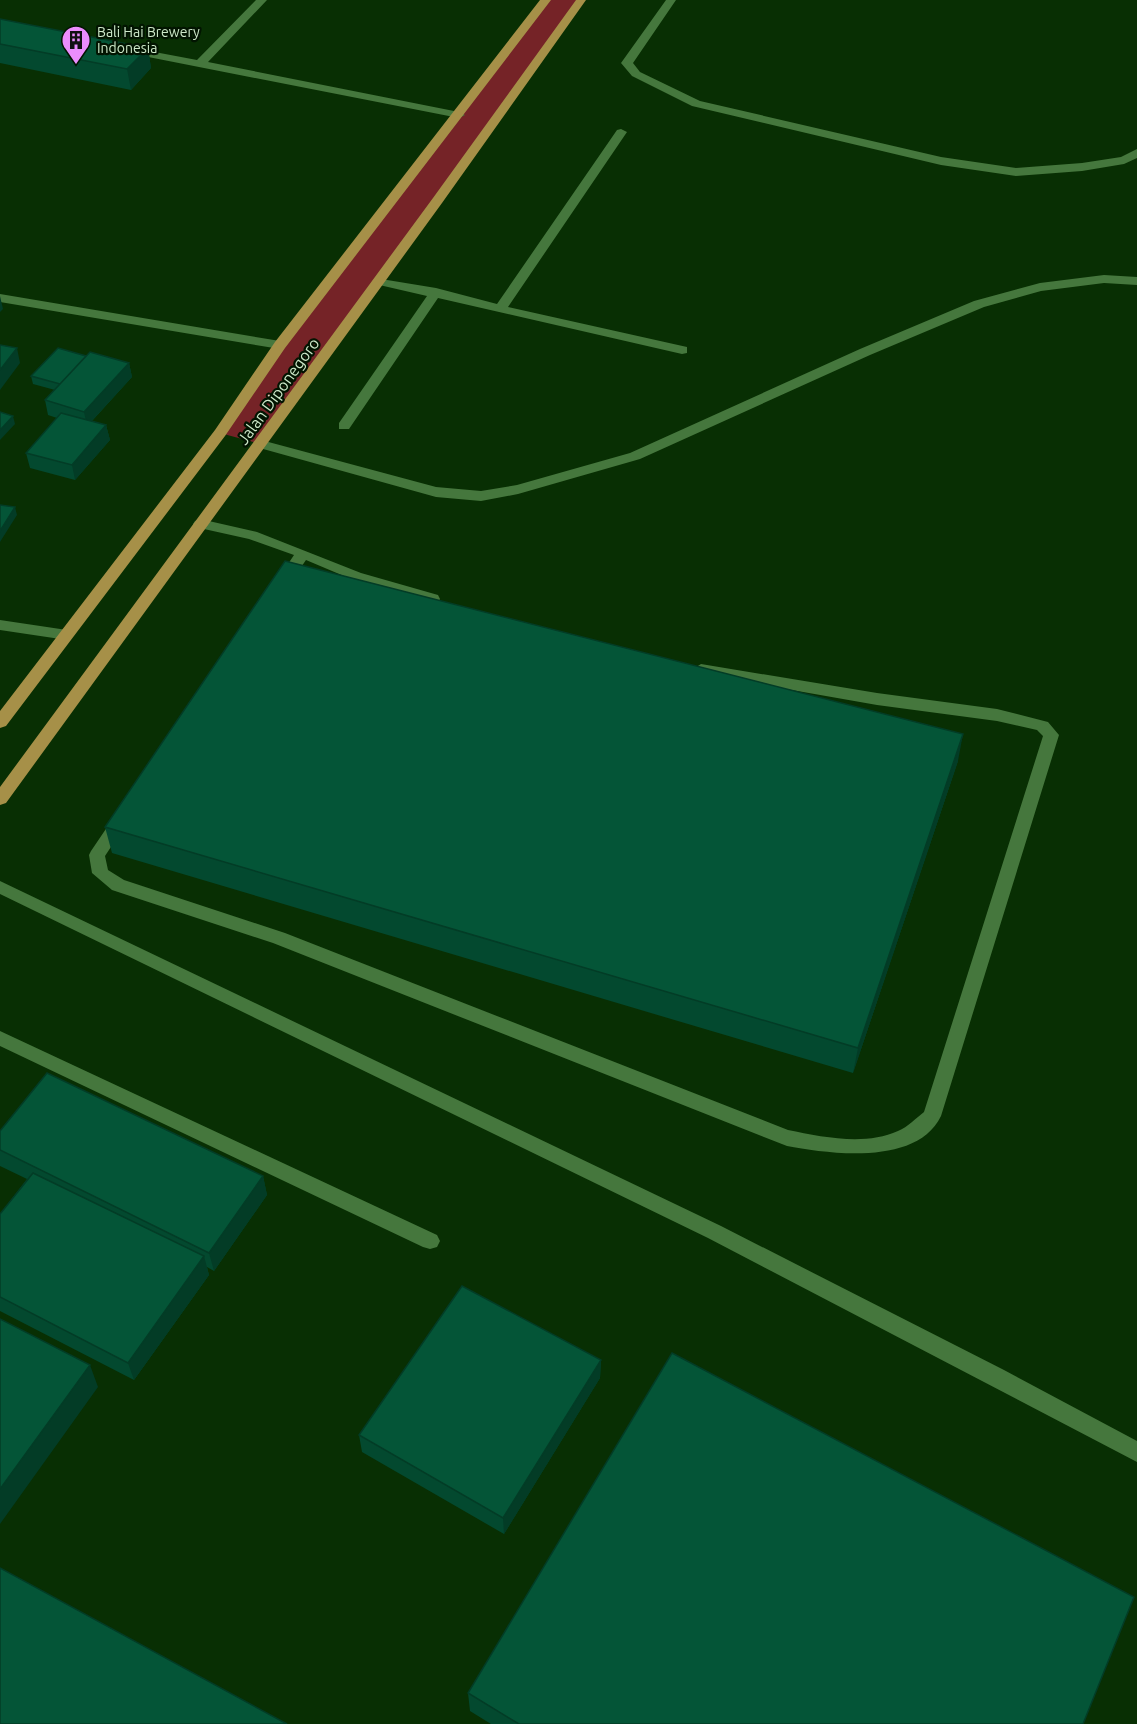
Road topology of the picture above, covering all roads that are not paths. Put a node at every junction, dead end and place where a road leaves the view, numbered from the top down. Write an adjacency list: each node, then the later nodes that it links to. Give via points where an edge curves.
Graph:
1 (262, 0): 6 (street)
2 (546, 0): 7 (highway, Jalan Diponegoro)
3 (581, 0): 10 (highway, Jalan Diponegoro)
4 (670, 0): 9 (street, via 627,63 636,74 696,104 941,161 1016,172 1082,167 1124,160)
5 (118, 48): 6 (street)
6 (200, 64): 7 (street)
7 (459, 115): 15 (highway, Jalan Diponegoro)
8 (621, 132): 14 (street)
9 (1137, 153)
10 (379, 280): 12 (street); 18 (highway, Jalan Diponegoro)
11 (1137, 281): 18 (street, via 1104,279 1040,287 979,304 635,456 499,493 481,496 436,492)
12 (436, 292): 14 (street); 17 (street)
13 (0, 298): 15 (street)
14 (501, 308): 16 (street)
15 (280, 345): 24 (highway, Jalan Diponegoro, via 220,433)
16 (682, 350)
17 (344, 426)
18 (261, 444): 19 (highway, Jalan Diponegoro)
19 (200, 524): 20 (street, via 252,535); 27 (highway, Jalan Diponegoro)
20 (303, 553): 21 (street); 22 (street, via 357,576)
21 (277, 592)
22 (444, 603)
23 (0, 624): 24 (street)
24 (67, 635): 26 (highway, Jalan Diponegoro)
25 (687, 666): 28 (street, via 1007,717 1042,726 1051,735 932,1116 903,1138 870,1145 829,1146 787,1138 279,939 118,885 100,873 97,855)
26 (0, 722)
27 (0, 800)
28 (130, 806)
29 (0, 887): 32 (street, via 530,1141 1001,1377)
30 (0, 1038): 31 (street)
31 (430, 1241)
32 (1137, 1452)

